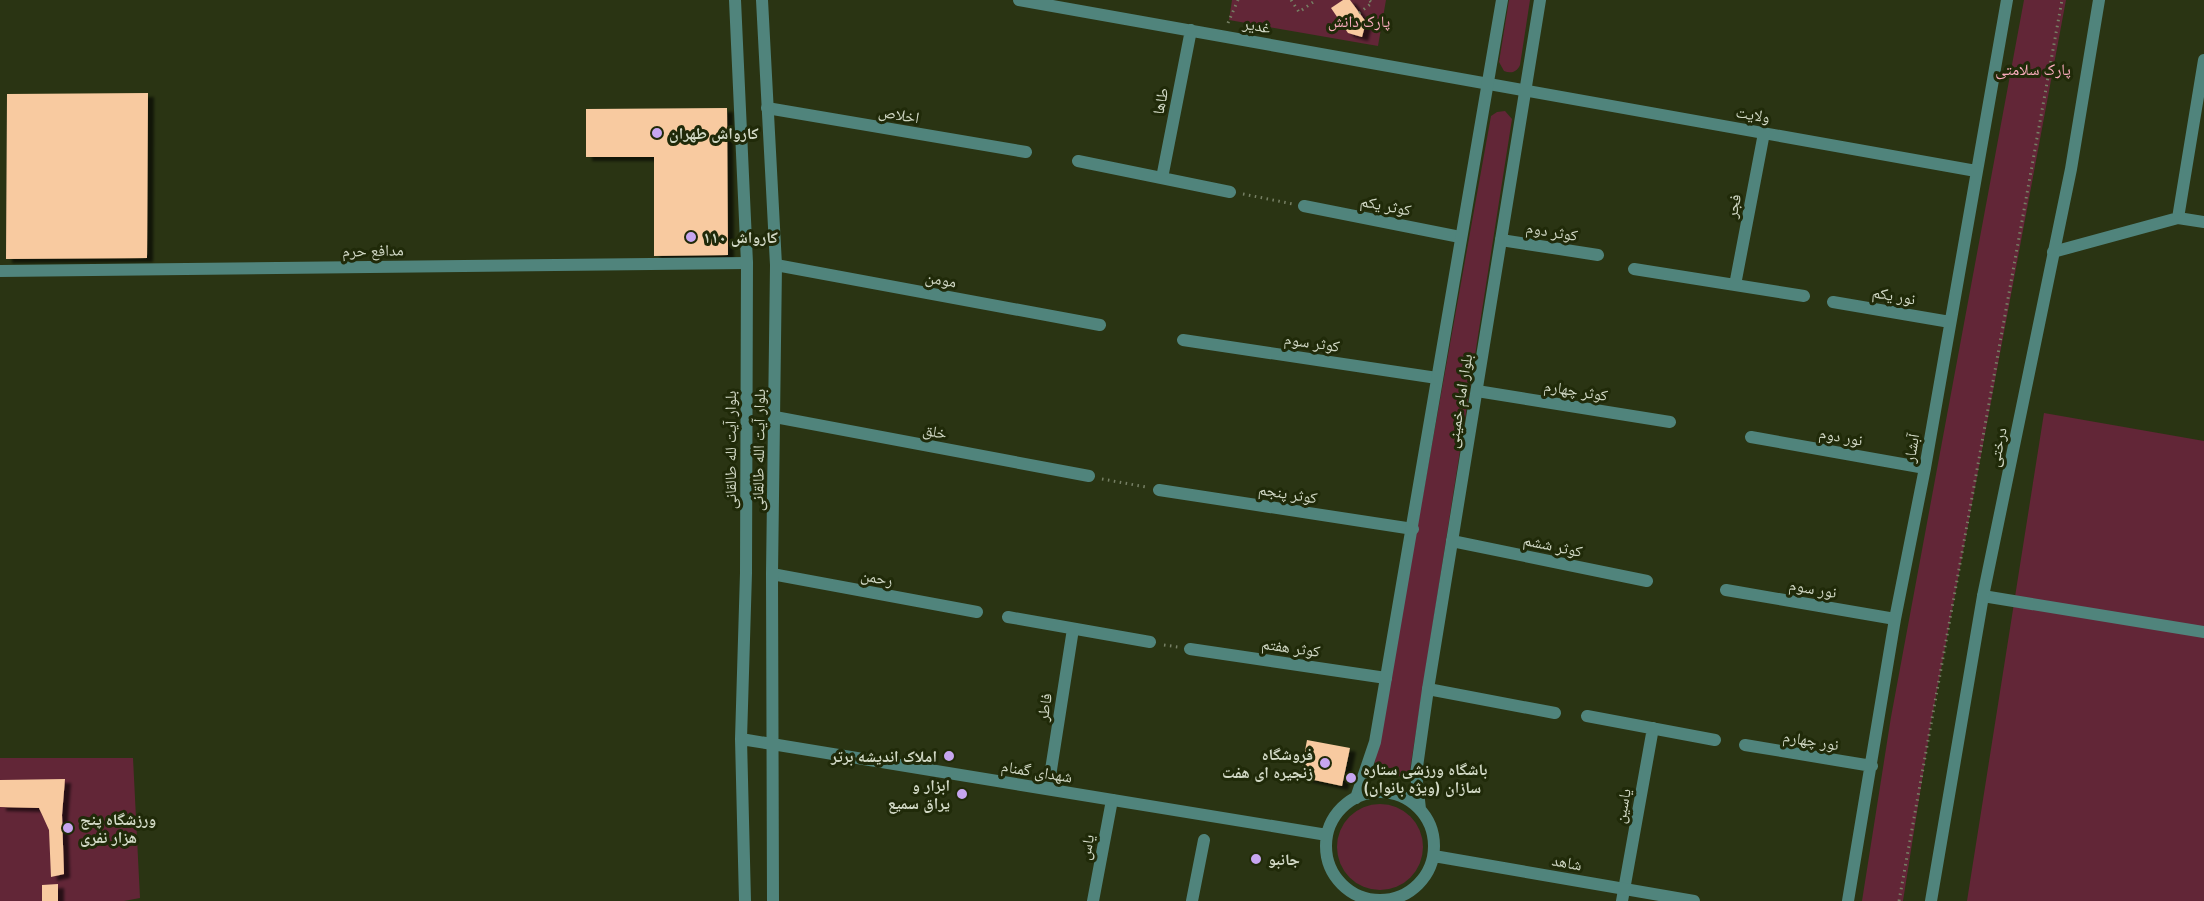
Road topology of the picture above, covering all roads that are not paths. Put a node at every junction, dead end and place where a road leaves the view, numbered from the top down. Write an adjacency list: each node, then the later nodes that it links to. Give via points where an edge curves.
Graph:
1 (735, 0): 26 (street, بلوار آیت لله طالقانی)
2 (762, 0): 12 (street, بلوار آیت الله طالقانی)
3 (1019, 0): 8 (street, غدیر)
4 (1502, 0): 10 (street, بلوار امام خمینی)
5 (1540, 0): 11 (street, بلوار امام خمینی)
6 (2007, 0): 16 (street, آبشار)
7 (2099, 0): 24 (street, درختی)
8 (1191, 30): 10 (street, غدیر); 17 (street, طاها)
9 (2204, 60): 20 (street)
10 (1488, 82): 11 (street, غدیر); 22 (street, بلوار امام خمینی)
11 (1524, 89): 13 (street, ولایت); 23 (street, بلوار امام خمینی)
12 (767, 108): 14 (street, اخلاص); 27 (street, بلوار آیت الله طالقانی)
13 (1764, 133): 16 (street, ولایت); 30 (street, فجر)
14 (1026, 152)
15 (1078, 161): 17 (street)
16 (1976, 171): 33 (street, آبشار)
17 (1162, 178): 18 (street)
18 (1230, 192)
19 (1305, 206): 22 (street, کوثر یکم)
20 (2178, 218): 21 (street); 24 (street)
21 (2204, 222)
22 (1460, 237): 36 (street, بلوار امام خمینی)
23 (1501, 240): 25 (street, کوثر دوم); 37 (street, بلوار امام خمینی)
24 (2054, 252): 49 (street, درختی)
25 (1598, 255)
26 (747, 263): 29 (street, مدافع حرم); 62 (street, بلوار آیت لله طالقانی)
27 (776, 265): 34 (street, مومن); 38 (street, بلوار آیت الله طالقانی)
28 (1634, 269): 30 (street)
29 (0, 271)
30 (1735, 285): 31 (street)
31 (1804, 296)
32 (1833, 302): 33 (street, نور یکم)
33 (1950, 322): 41 (street, آبشار)
34 (1100, 325)
35 (1183, 340): 36 (street, کوثر سوم)
36 (1437, 378): 44 (street, بلوار امام خمینی)
37 (1477, 391): 39 (street, کوثر چهارم); 45 (street, بلوار امام خمینی)
38 (775, 417): 42 (street, خلق); 46 (street, بلوار آیت الله طالقانی)
39 (1670, 422)
40 (1751, 437): 41 (street, نور دوم)
41 (1924, 468): 52 (street, آبشار)
42 (1089, 476)
43 (1159, 490): 44 (street, کوثر پنجم)
44 (1413, 529): 57 (street, بلوار امام خمینی)
45 (1452, 541): 47 (street, کوثر ششم); 58 (street, بلوار امام خمینی)
46 (772, 574): 50 (street, رحمن); 64 (street, بلوار آیت الله طالقانی)
47 (1647, 581)
48 (1726, 590): 52 (street, نور سوم)
49 (1983, 596): 54 (street); 83 (street, درختی)
50 (977, 612)
51 (1008, 617): 53 (street)
52 (1895, 619): 66 (street, آبشار)
53 (1073, 629): 55 (street); 67 (street, فاطر)
54 (2204, 632)
55 (1150, 642)
56 (1190, 649): 57 (street, کوثر هفتم)
57 (1386, 678): 68 (street, بلوار امام خمینی, via 1375,742)
58 (1428, 689): 59 (street); 70 (street, بلوار امام خمینی, via 1416,774)
59 (1555, 713)
60 (1587, 716): 61 (street)
61 (1653, 728): 63 (street); 75 (street, یاسین)
62 (741, 739): 64 (street, شهدای گمنام); 77 (street, بلوار آیت لله طالقانی)
63 (1715, 740)
64 (773, 744): 67 (street, شهدای گمنام); 78 (street, بلوار آیت الله طالقانی)
65 (1744, 745): 66 (street, نور چهارم)
66 (1872, 766): 82 (street, آبشار)
67 (1048, 789): 69 (street, شهدای گمنام)
68 (1356, 798): 70 (street, via 1389,793); 71 (street, via 1337,813)
69 (1112, 800): 71 (street, شهدای گمنام); 79 (street, یاس)
70 (1420, 808): 73 (street, via 1430,823)
71 (1327, 835): 74 (street, via 1328,865)
72 (1204, 840): 80 (street)
73 (1434, 856): 75 (street, شاهد); 76 (street, via 1427,874)
74 (1345, 895): 76 (street, via 1380,901)
75 (1623, 895): 81 (street, شاهد)
76 (1398, 899)
77 (745, 901)
78 (773, 901)
79 (1093, 901)
80 (1192, 901)
81 (1694, 901)
82 (1848, 901)
83 (1930, 901)

